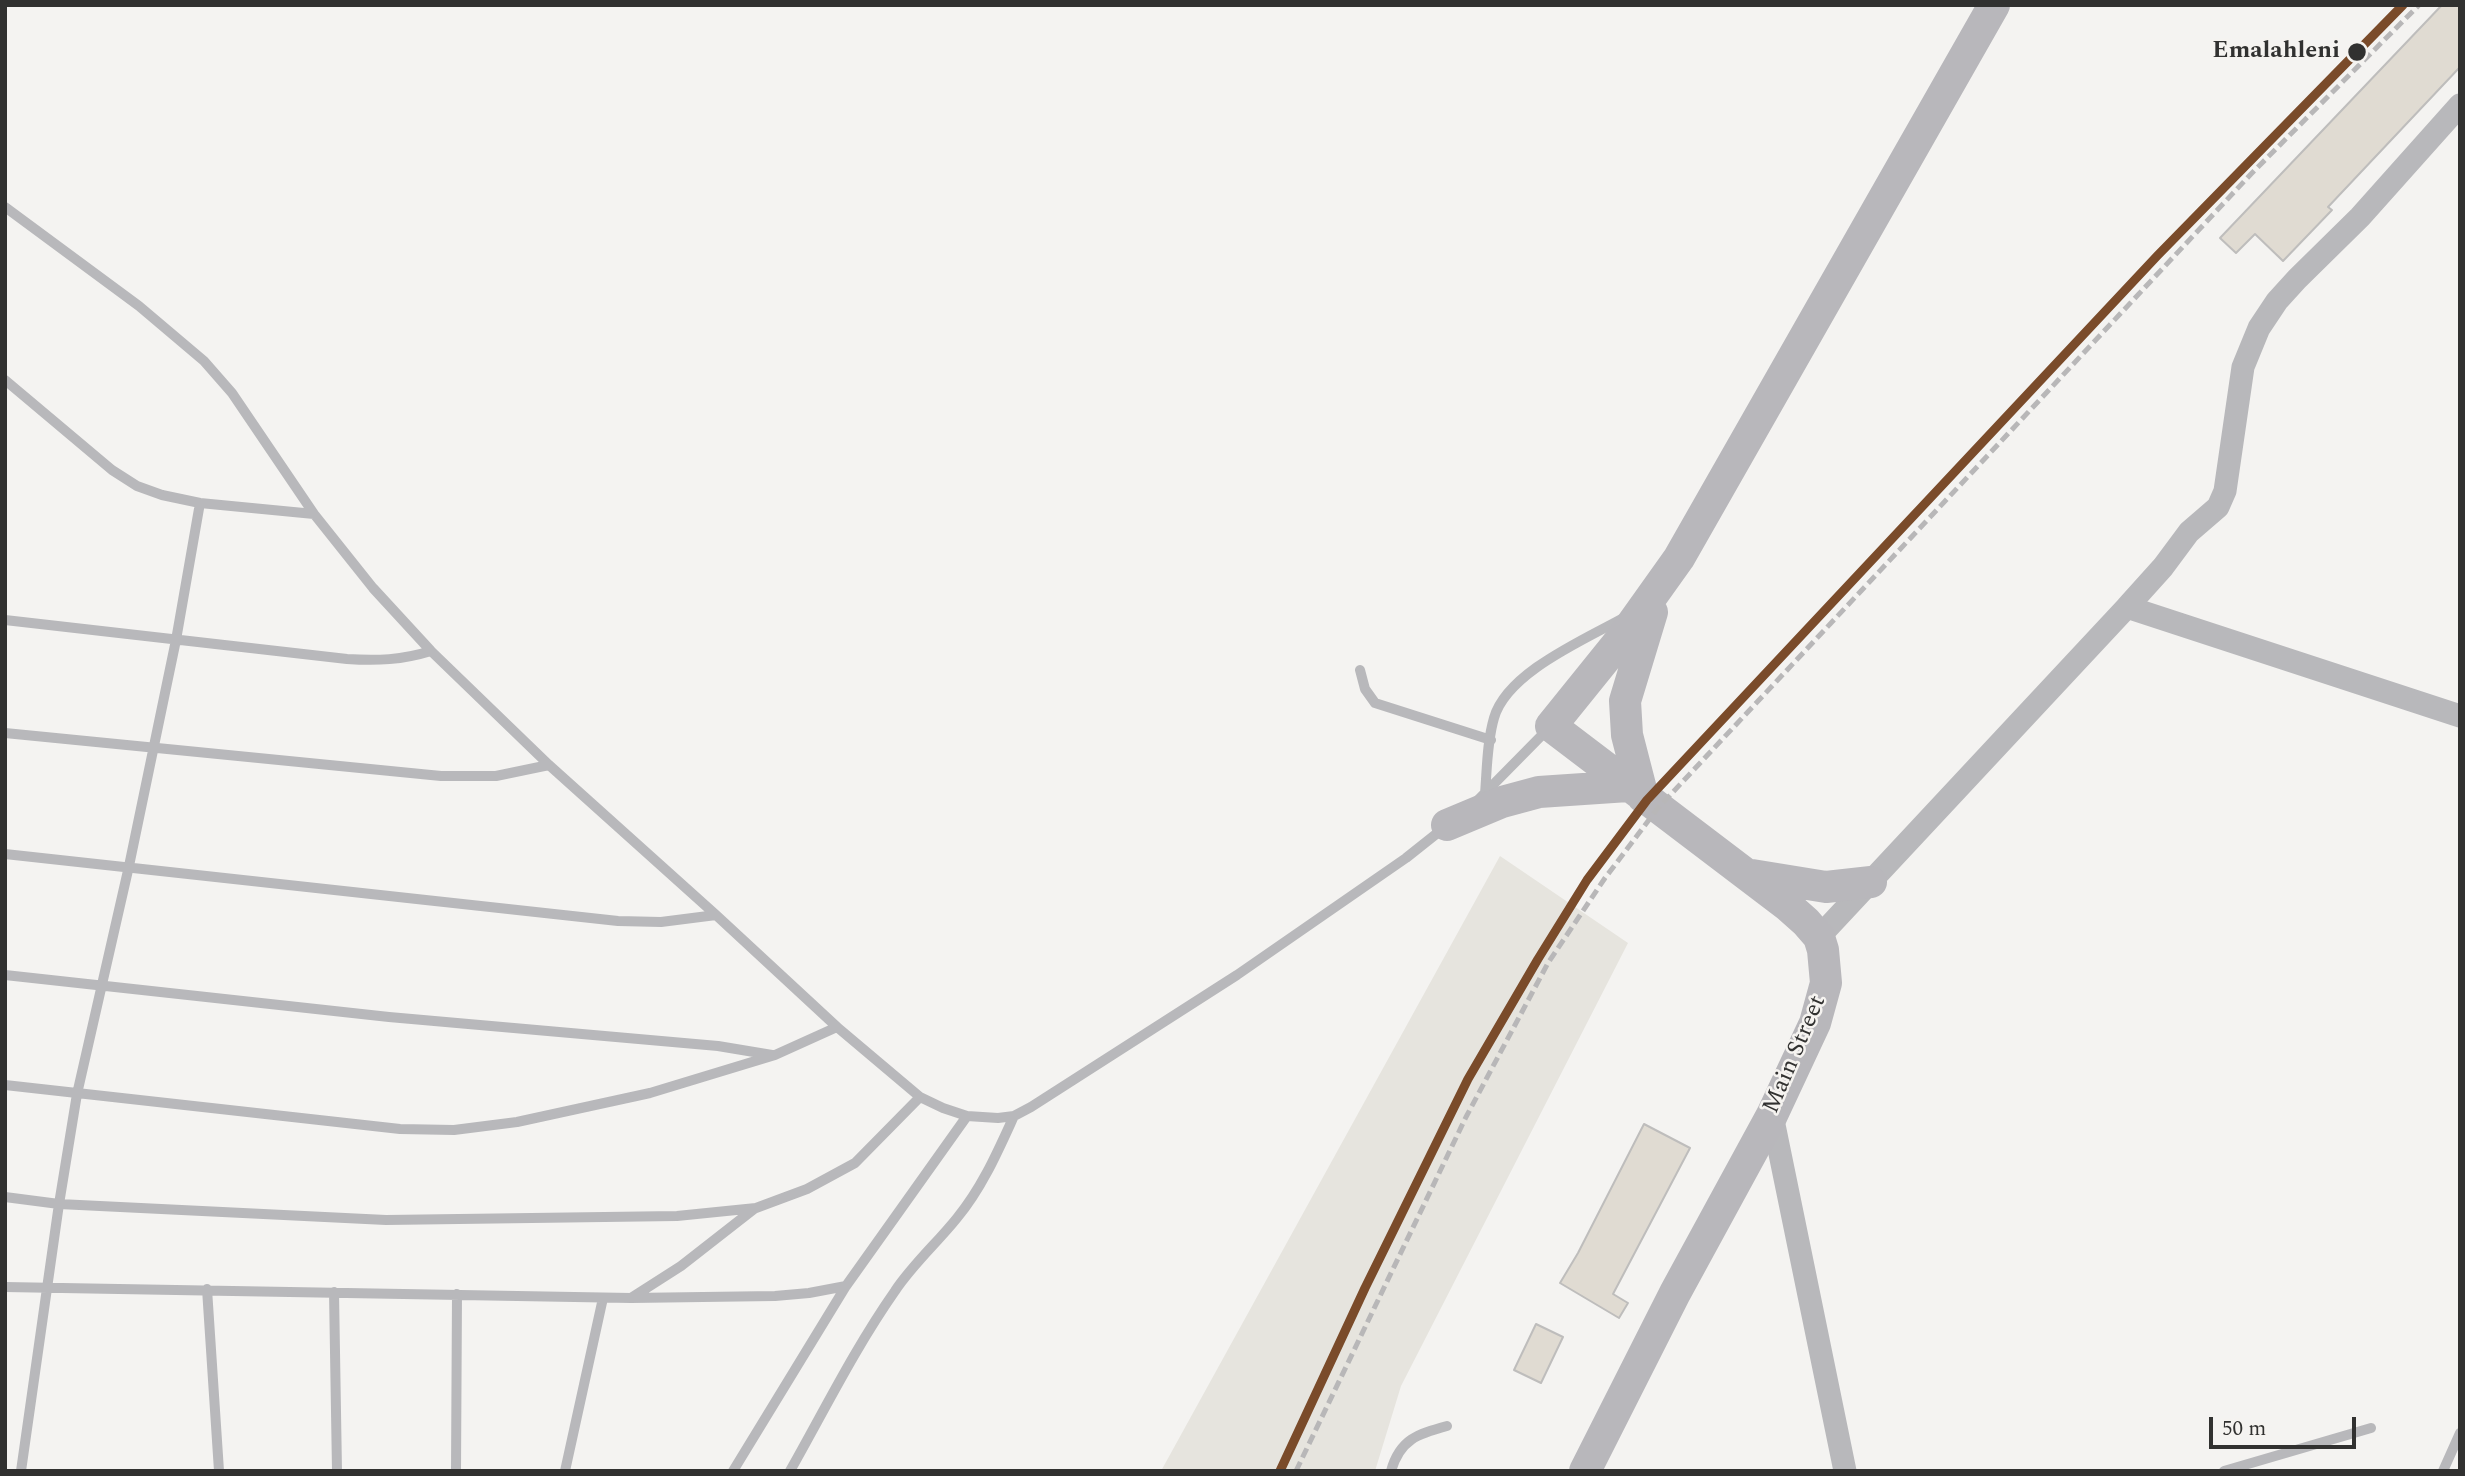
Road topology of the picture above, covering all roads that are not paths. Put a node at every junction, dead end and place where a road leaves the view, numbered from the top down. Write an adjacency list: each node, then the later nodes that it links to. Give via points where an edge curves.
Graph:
1 (1994, 5): 7 (main road, via 1679,558)
2 (2460, 105): 8 (street, via 2277,301 2259,328 2243,367 2222,500)
3 (5, 207): 6 (lane, via 139,306 204,361 232,393)
4 (5, 380): 5 (lane, via 125,480)
5 (200, 503): 6 (lane); 10 (lane)
6 (314, 514): 11 (lane)
7 (1650, 600): 14 (main road); 16 (lane, via 1527,676 1508,693 1494,716); 19 (main road, via 1650,619 1625,701)
8 (2127, 607): 13 (street); 25 (street)
9 (5, 620): 10 (lane)
10 (176, 640): 11 (lane, via 384,661); 17 (lane)
11 (431, 651): 18 (lane)
12 (1360, 670): 16 (lane, via 1375,703)
13 (2460, 716)
14 (1551, 726): 19 (main road); 20 (lane)
15 (5, 733): 17 (lane)
16 (1490, 740): 20 (lane)
17 (153, 748): 18 (lane, via 442,776 496,776); 23 (lane)
18 (549, 765): 26 (lane)
19 (1636, 792): 21 (main road, via 1539,792); 24 (main road)
20 (1485, 794): 21 (lane)
21 (1447, 825): 37 (lane, via 1237,975)
22 (5, 854): 23 (lane)
23 (130, 866): 26 (lane, via 618,921 661,922); 29 (lane)
24 (1747, 874): 25 (main road, via 1826,887); 27 (main road)
25 (1871, 882): 27 (street)
26 (716, 915): 30 (lane)
27 (1819, 937): 35 (main road, Main Street, via 1826,965 1823,999)
28 (5, 975): 29 (lane)
29 (103, 986): 31 (lane); 33 (lane)
30 (836, 1027): 31 (lane); 34 (lane)
31 (775, 1055): 33 (lane, via 649,1093 517,1122 454,1130 372,1127)
32 (5, 1085): 33 (lane)
33 (77, 1094): 39 (lane)
34 (920, 1097): 36 (lane); 40 (lane, via 855,1163 807,1189)
35 (1772, 1115): 60 (main road, Main Street); 61 (street)
36 (967, 1116): 37 (lane); 41 (lane)
37 (1014, 1116): 58 (lane, via 960,1216 893,1293)
38 (5, 1197): 39 (lane)
39 (59, 1204): 40 (lane, via 386,1220 677,1216); 43 (lane)
40 (756, 1208): 48 (lane)
41 (846, 1286): 48 (lane, via 775,1296); 57 (lane)
42 (5, 1287): 43 (lane)
43 (48, 1288): 44 (lane); 52 (lane)
44 (207, 1289): 45 (lane); 53 (lane)
45 (334, 1292): 46 (lane); 54 (lane)
46 (457, 1294): 47 (lane); 55 (lane)
47 (603, 1298): 48 (lane); 56 (lane)
48 (631, 1298)
49 (1447, 1426): 59 (lane, via 1405,1443)
50 (2371, 1428): 62 (lane)
51 (2460, 1433): 63 (lane)
52 (21, 1471)
53 (219, 1471)
54 (337, 1471)
55 (456, 1471)
56 (565, 1471)
57 (733, 1471)
58 (790, 1471)
59 (1391, 1471)
60 (1585, 1471)
61 (1845, 1471)
62 (2224, 1471)
63 (2443, 1471)

